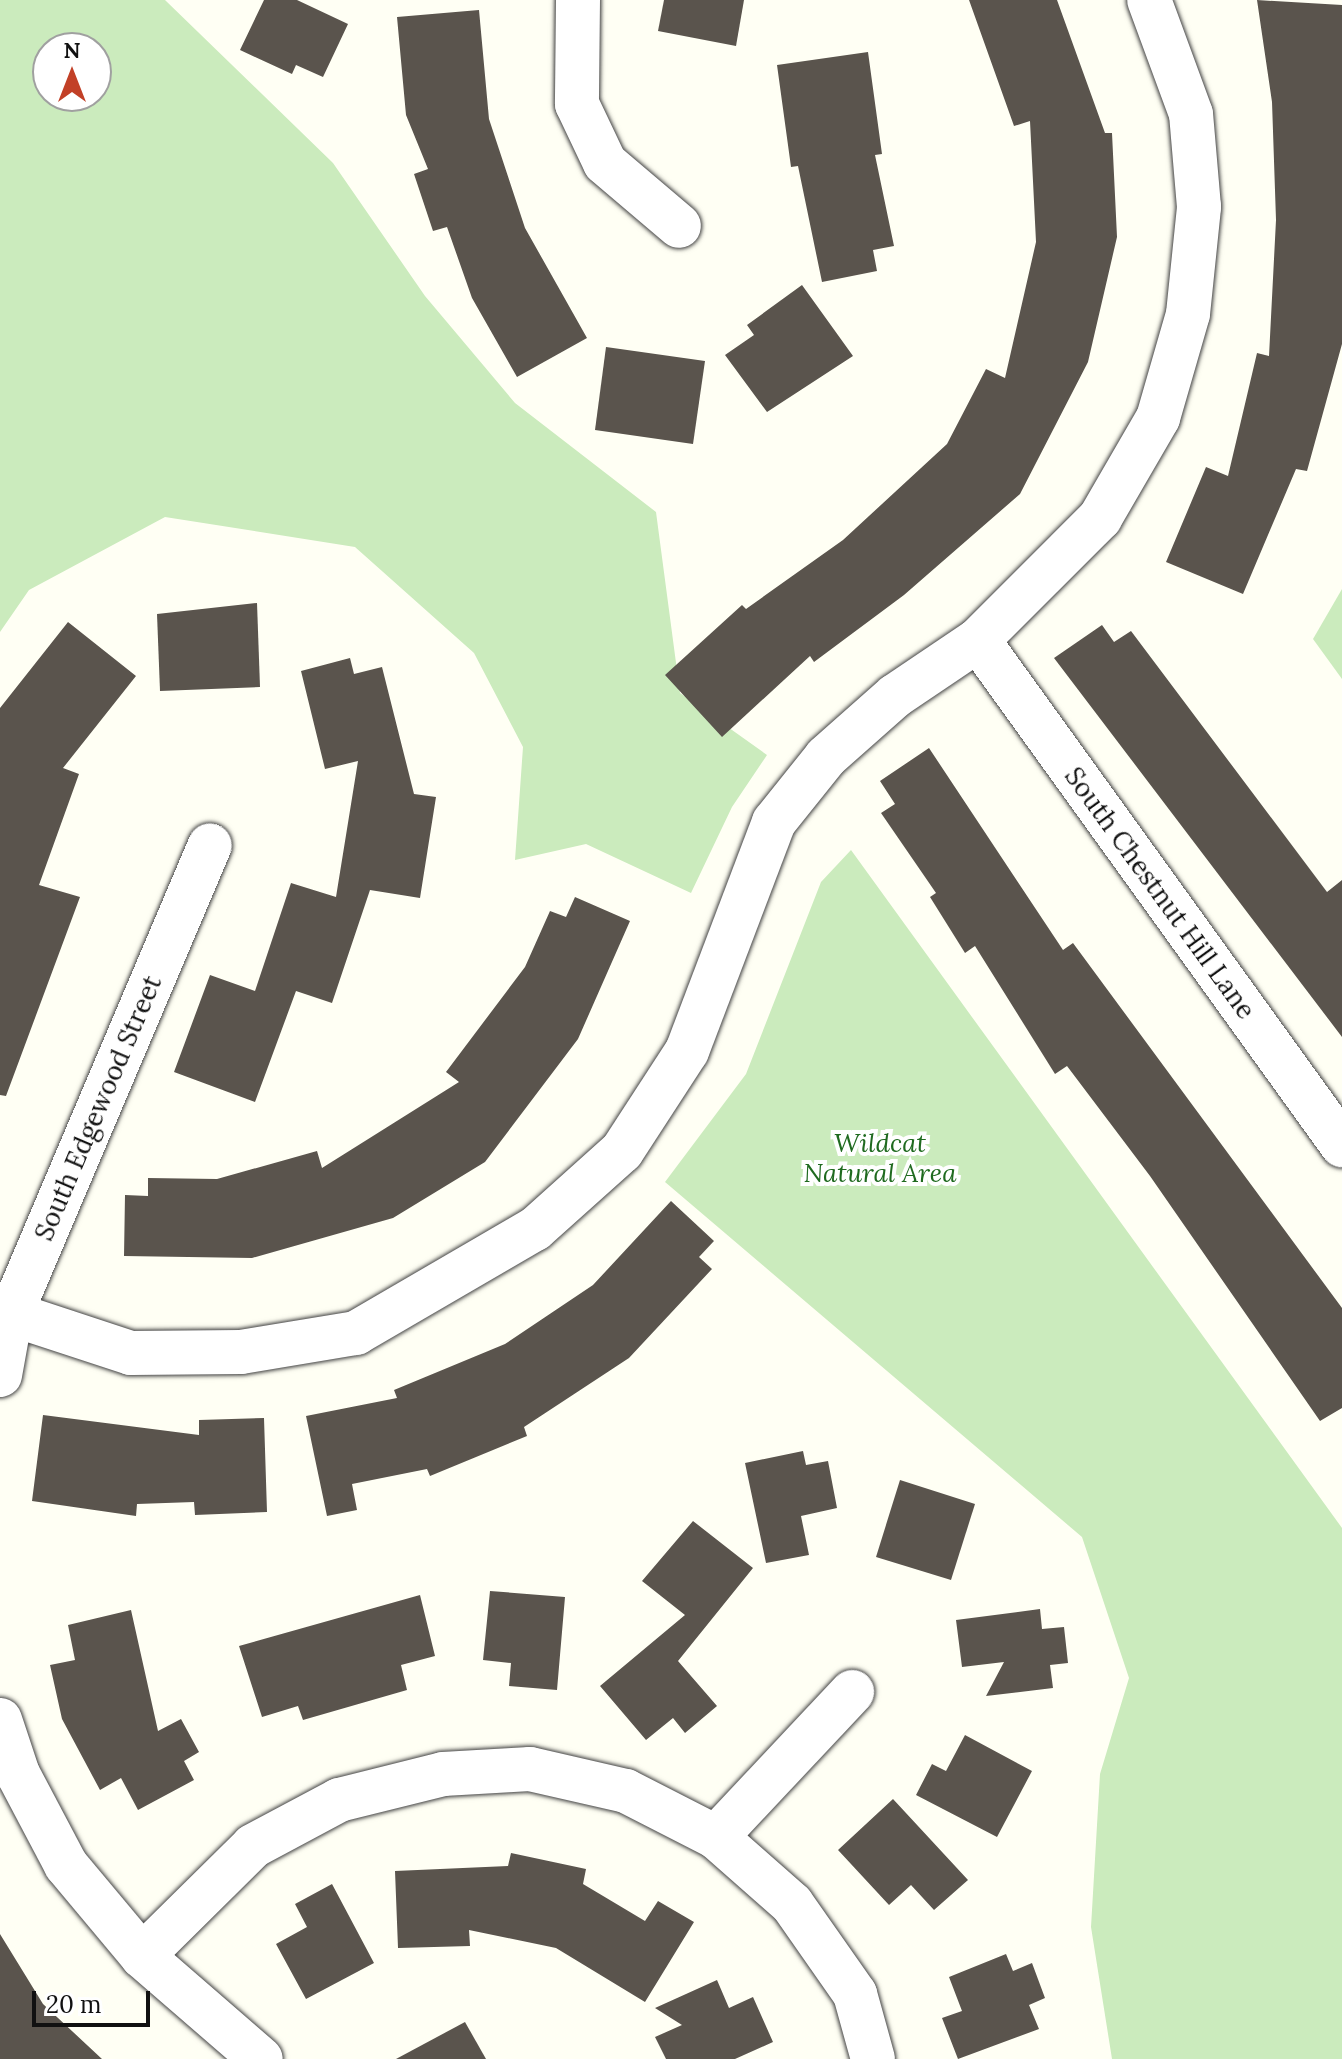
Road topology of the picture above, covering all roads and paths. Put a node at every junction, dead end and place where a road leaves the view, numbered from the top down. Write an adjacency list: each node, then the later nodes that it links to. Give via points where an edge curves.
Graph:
1 (578, 0): 3 (street, via 577,104 605,163)
2 (1149, 0): 4 (street, via 1191,114 1199,207 1188,314 1158,418 1100,518)
3 (679, 226)
4 (978, 640): 6 (street, South Chestnut Hill Lane); 7 (street, via 895,696 826,757 774,822 687,1051 622,1151 535,1229 356,1333 241,1352 131,1353)
5 (210, 845): 7 (street, South Edgewood Street)
6 (1342, 1145)
7 (5, 1312): 8 (street, South Edgewood Street)
8 (0, 1375)
9 (852, 1692): 11 (street)
10 (0, 1720): 12 (street, via 18,1774 66,1865)
11 (716, 1837): 12 (street, via 626,1791 530,1769 443,1774 339,1800 253,1846); 14 (street, via 792,1904 855,1994)
12 (142, 1956): 13 (street)
13 (261, 2059)
14 (873, 2059)

